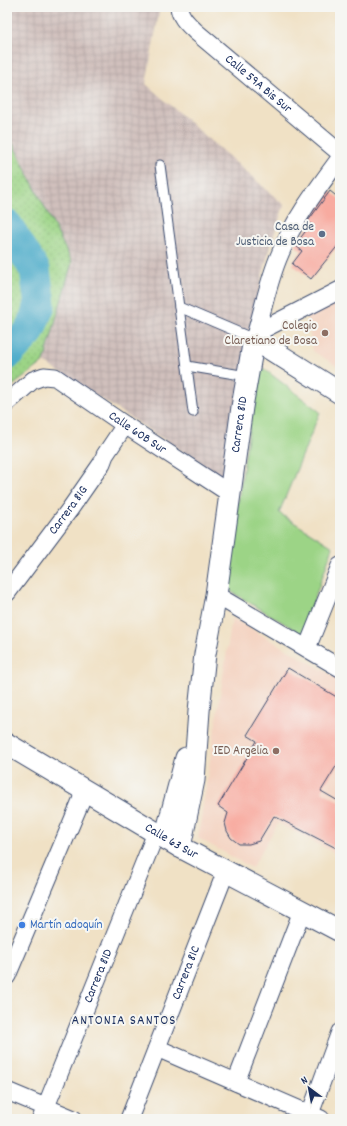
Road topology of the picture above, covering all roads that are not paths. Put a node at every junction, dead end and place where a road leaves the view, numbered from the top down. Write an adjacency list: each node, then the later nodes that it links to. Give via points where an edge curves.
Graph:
1 (179, 10): 2 (street, Calle 59A Bis Sur, via 184,20 195,31)
2 (340, 153)
3 (340, 158): 7 (street, Carrera 81D, via 306,206 280,254)
4 (160, 165): 6 (lane)
5 (340, 290): 7 (street)
6 (179, 307): 7 (lane); 8 (lane)
7 (255, 336): 9 (street, Carrera 81D); 10 (street)
8 (187, 366): 9 (lane); 12 (lane)
9 (247, 376): 14 (street, Carrera 81D)
10 (340, 393)
11 (7, 403): 13 (street, Calle 60B Sur, via 32,380 44,376 55,377)
12 (193, 412)
13 (125, 425): 14 (street, Calle 60B Sur); 16 (street, Carrera 81G, via 70,509)
14 (229, 493): 17 (street, Carrera 81D)
15 (340, 566): 18 (street)
16 (7, 593)
17 (216, 595): 18 (street); 22 (street, Carrera 81D, via 205,654 194,780)
18 (307, 648): 19 (street)
19 (340, 668)
20 (8, 749): 21 (street, Calle 63 Sur)
21 (84, 791): 22 (street, Calle 63 Sur); 26 (street)
22 (167, 839): 23 (street, Calle 63 Sur); 31 (street, Carrera 81D)
23 (226, 871): 24 (street, Calle 63 Sur); 28 (street, Carrera 81C)
24 (302, 911): 25 (street, Calle 63 Sur); 29 (street)
25 (340, 931)
26 (7, 976)
27 (340, 1032): 32 (street)
28 (157, 1048): 29 (street); 34 (street, Carrera 81C)
29 (236, 1082): 32 (street)
30 (7, 1091): 31 (street)
31 (44, 1113): 33 (street)
32 (315, 1116)
33 (74, 1119)
34 (129, 1119)

